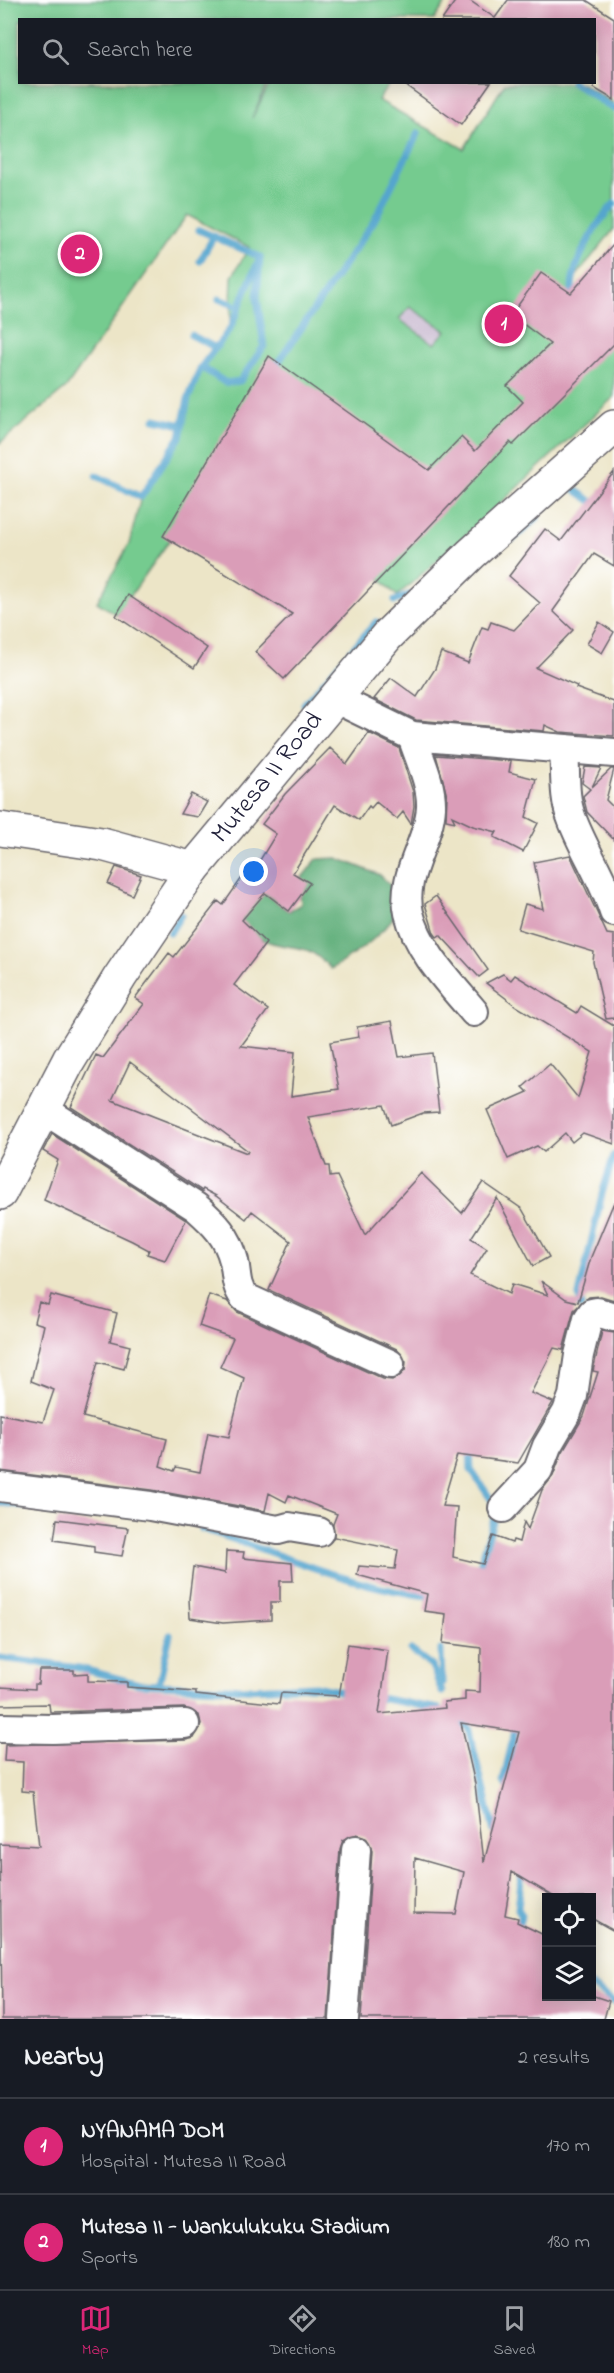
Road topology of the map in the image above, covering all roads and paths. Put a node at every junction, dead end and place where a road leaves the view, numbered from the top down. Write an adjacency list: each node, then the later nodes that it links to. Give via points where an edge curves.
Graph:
1 (614, 427): 2 (street, Mutesa II Road, via 435,588)
2 (334, 698): 3 (street); 7 (street, Mutesa II Road)
3 (412, 736): 4 (street); 9 (street, via 431,807 408,887 409,912 423,945)
4 (564, 749): 5 (street); 8 (street, via 567,802 572,819)
5 (614, 753)
6 (0, 829): 7 (street, via 102,844)
7 (193, 869): 10 (street, Mutesa II Road, via 120,977)
8 (614, 912)
9 (474, 1011)
10 (43, 1109): 11 (street, Mutesa II Road); 13 (street, via 217,1225 227,1241 236,1281 244,1297)
11 (0, 1193)
12 (614, 1317): 15 (street, via 597,1312 588,1319 567,1412 537,1470)
13 (390, 1364)
14 (0, 1487): 16 (street, via 150,1506 278,1530 289,1527)
15 (503, 1508)
16 (319, 1532)
17 (185, 1724): 18 (street)
18 (0, 1728)
19 (356, 1850): 20 (street)
20 (344, 2019)

